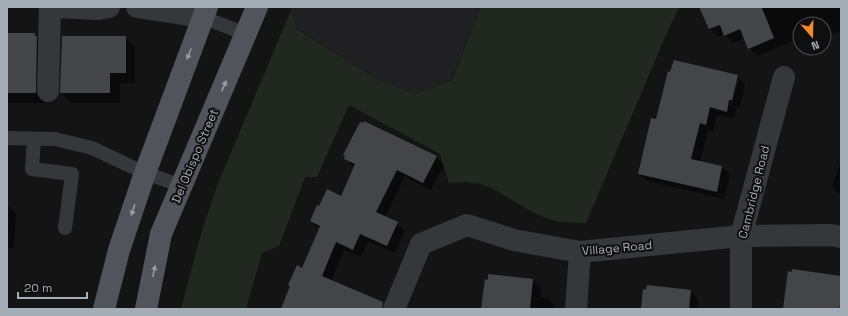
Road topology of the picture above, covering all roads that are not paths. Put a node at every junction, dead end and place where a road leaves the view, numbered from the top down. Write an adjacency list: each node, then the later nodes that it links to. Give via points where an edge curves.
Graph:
1 (50, 7): 9 (street)
2 (57, 7): 3 (street)
3 (109, 7)
4 (137, 7): 6 (street)
5 (257, 7): 7 (main road, Del Obispo Street)
6 (204, 12): 7 (lane); 12 (main road, one-way to 12)
7 (246, 34): 13 (main road, Del Obispo Street, one-way to 7)
8 (784, 77): 15 (street, Cambridge Road)
9 (48, 92)
10 (7, 138): 11 (lane)
11 (34, 139): 12 (lane, via 55,139 92,148); 14 (lane, via 32,169 72,174)
12 (145, 173): 13 (lane); 18 (main road, one-way to 18, via 119,250)
13 (182, 186): 19 (main road, Del Obispo Street, one-way to 13, via 161,234)
14 (65, 228)
15 (741, 236): 16 (street, Village Road); 17 (street, Village Road); 22 (street, Cambridge Road)
16 (841, 237)
17 (580, 252): 20 (street, Village Road, via 514,240 467,225 421,244); 21 (street)
18 (104, 309)
19 (146, 309)
20 (394, 309)
21 (576, 309)
22 (741, 309)

